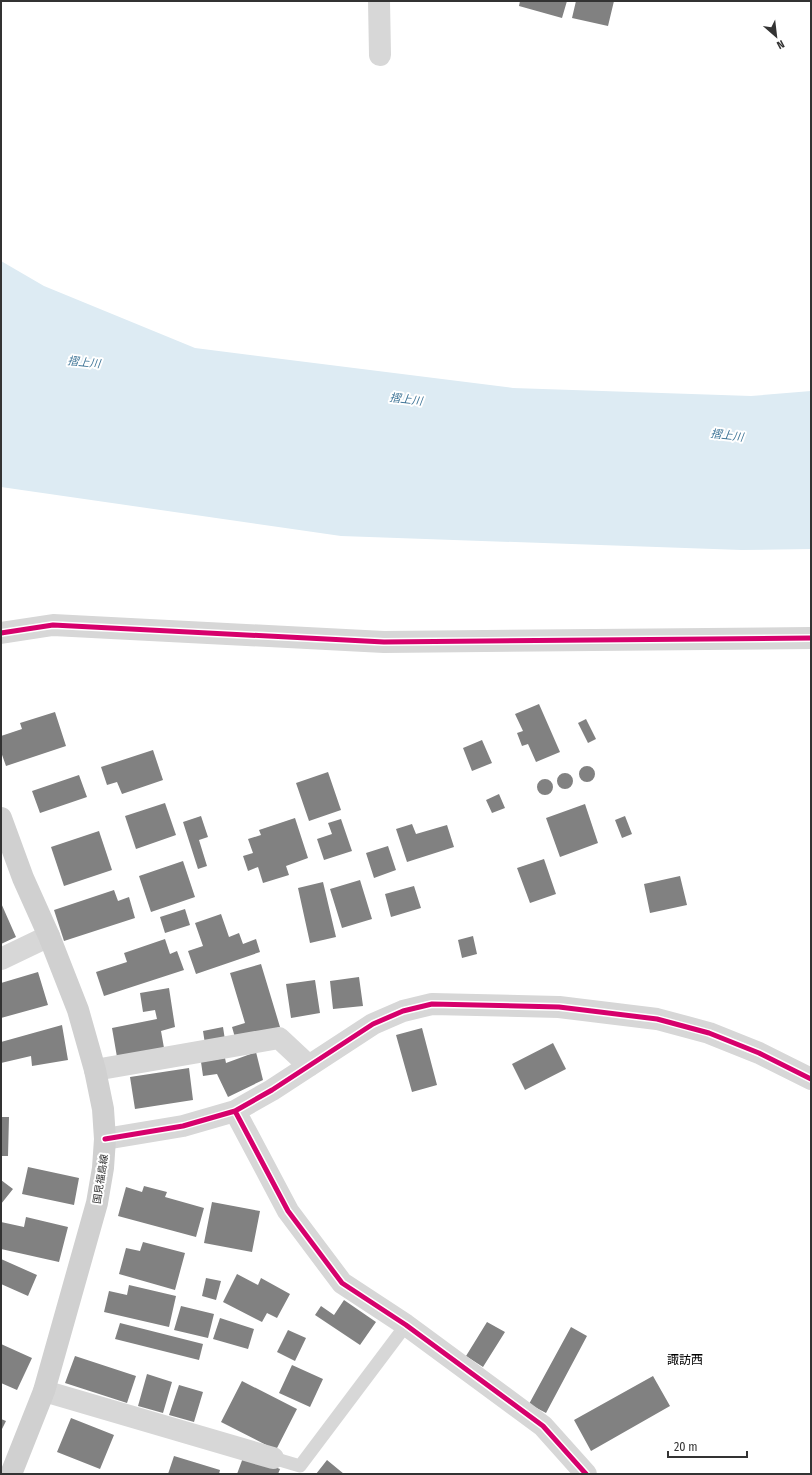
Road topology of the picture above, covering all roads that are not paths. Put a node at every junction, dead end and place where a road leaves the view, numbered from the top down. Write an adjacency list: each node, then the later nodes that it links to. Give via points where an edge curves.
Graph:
1 (379, 1): 2 (street)
2 (380, 55)
3 (1, 633): 4 (street, via 53,625 384,642)
4 (811, 638)
5 (1, 818): 6 (main road, 国見福島線, via 23,878)
6 (49, 936): 7 (street); 9 (main road, 国見福島線, via 78,1010)
7 (1, 959)
8 (309, 1066): 9 (street, via 279,1038); 10 (street, via 373,1024 410,1009 432,1004 559,1007 657,1019 709,1033 759,1053); 11 (street)
9 (95, 1070): 12 (main road, 国見福島線, via 103,1109)
10 (811, 1079)
11 (235, 1111): 12 (street, via 183,1126); 13 (street, via 288,1211 342,1283)
12 (105, 1139): 14 (main road, 国見福島線, via 97,1203)
13 (406, 1325): 15 (lane, via 300,1466); 17 (street, via 543,1426)
14 (44, 1390): 15 (street); 16 (main road, 国見福島線)
15 (273, 1458)
16 (11, 1474)
17 (586, 1474)

